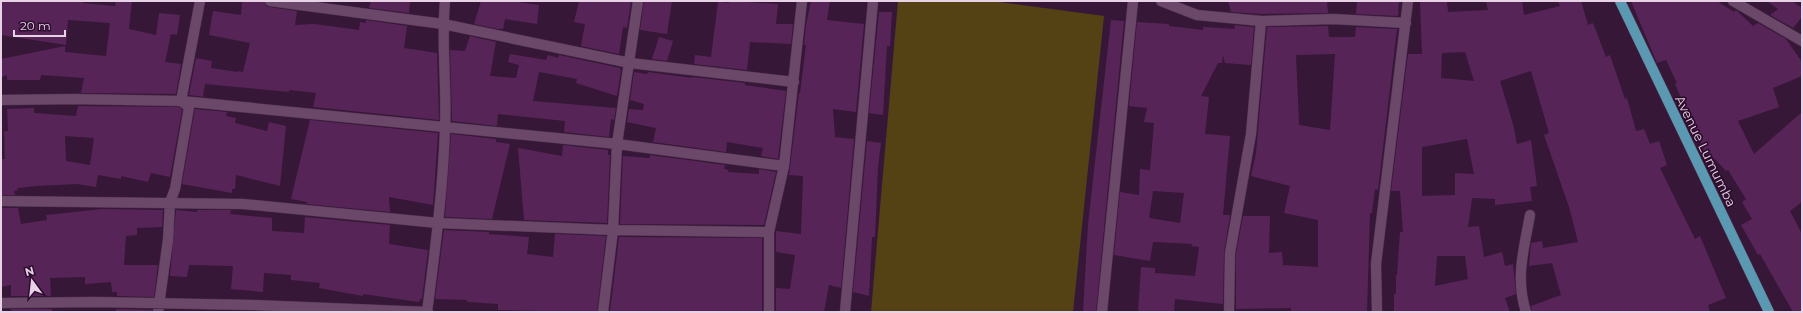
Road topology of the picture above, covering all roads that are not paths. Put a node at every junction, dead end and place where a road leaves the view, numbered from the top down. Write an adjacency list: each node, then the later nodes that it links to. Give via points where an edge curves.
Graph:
1 (200, 1): 19 (street)
2 (270, 1): 14 (street)
3 (445, 1): 14 (street)
4 (638, 1): 16 (street)
5 (802, 1): 17 (street)
6 (873, 1): 34 (street)
7 (1133, 1): 35 (street)
8 (1161, 1): 12 (street, via 1197,15)
9 (1408, 1): 13 (street)
10 (1620, 1): 39 (main road, Avenue Lumumba)
11 (1733, 1): 15 (street)
12 (1261, 21): 13 (street, via 1333,19); 36 (street, via 1251,134 1230,253)
13 (1406, 23): 37 (street, via 1376,264)
14 (443, 24): 16 (street); 20 (street)
15 (1802, 41)
16 (630, 63): 17 (street); 21 (street)
17 (794, 82): 22 (street)
18 (1, 100): 19 (street)
19 (181, 101): 20 (street); 24 (street, via 190,107 175,189)
20 (445, 127): 21 (street); 26 (street)
21 (617, 144): 22 (street); 27 (street)
22 (784, 166): 28 (street)
23 (1, 200): 24 (street)
24 (170, 202): 26 (street, via 244,204); 30 (street)
25 (1530, 215): 38 (street, via 1520,269 1521,297)
26 (438, 223): 27 (street); 31 (street)
27 (612, 230): 28 (street); 32 (street)
28 (770, 232): 33 (street)
29 (1, 303): 30 (street, via 16,301)
30 (159, 307): 31 (street)
31 (428, 312)
32 (603, 312)
33 (769, 312)
34 (846, 312)
35 (1102, 312)
36 (1229, 312)
37 (1377, 312)
38 (1526, 312)
39 (1769, 312)

